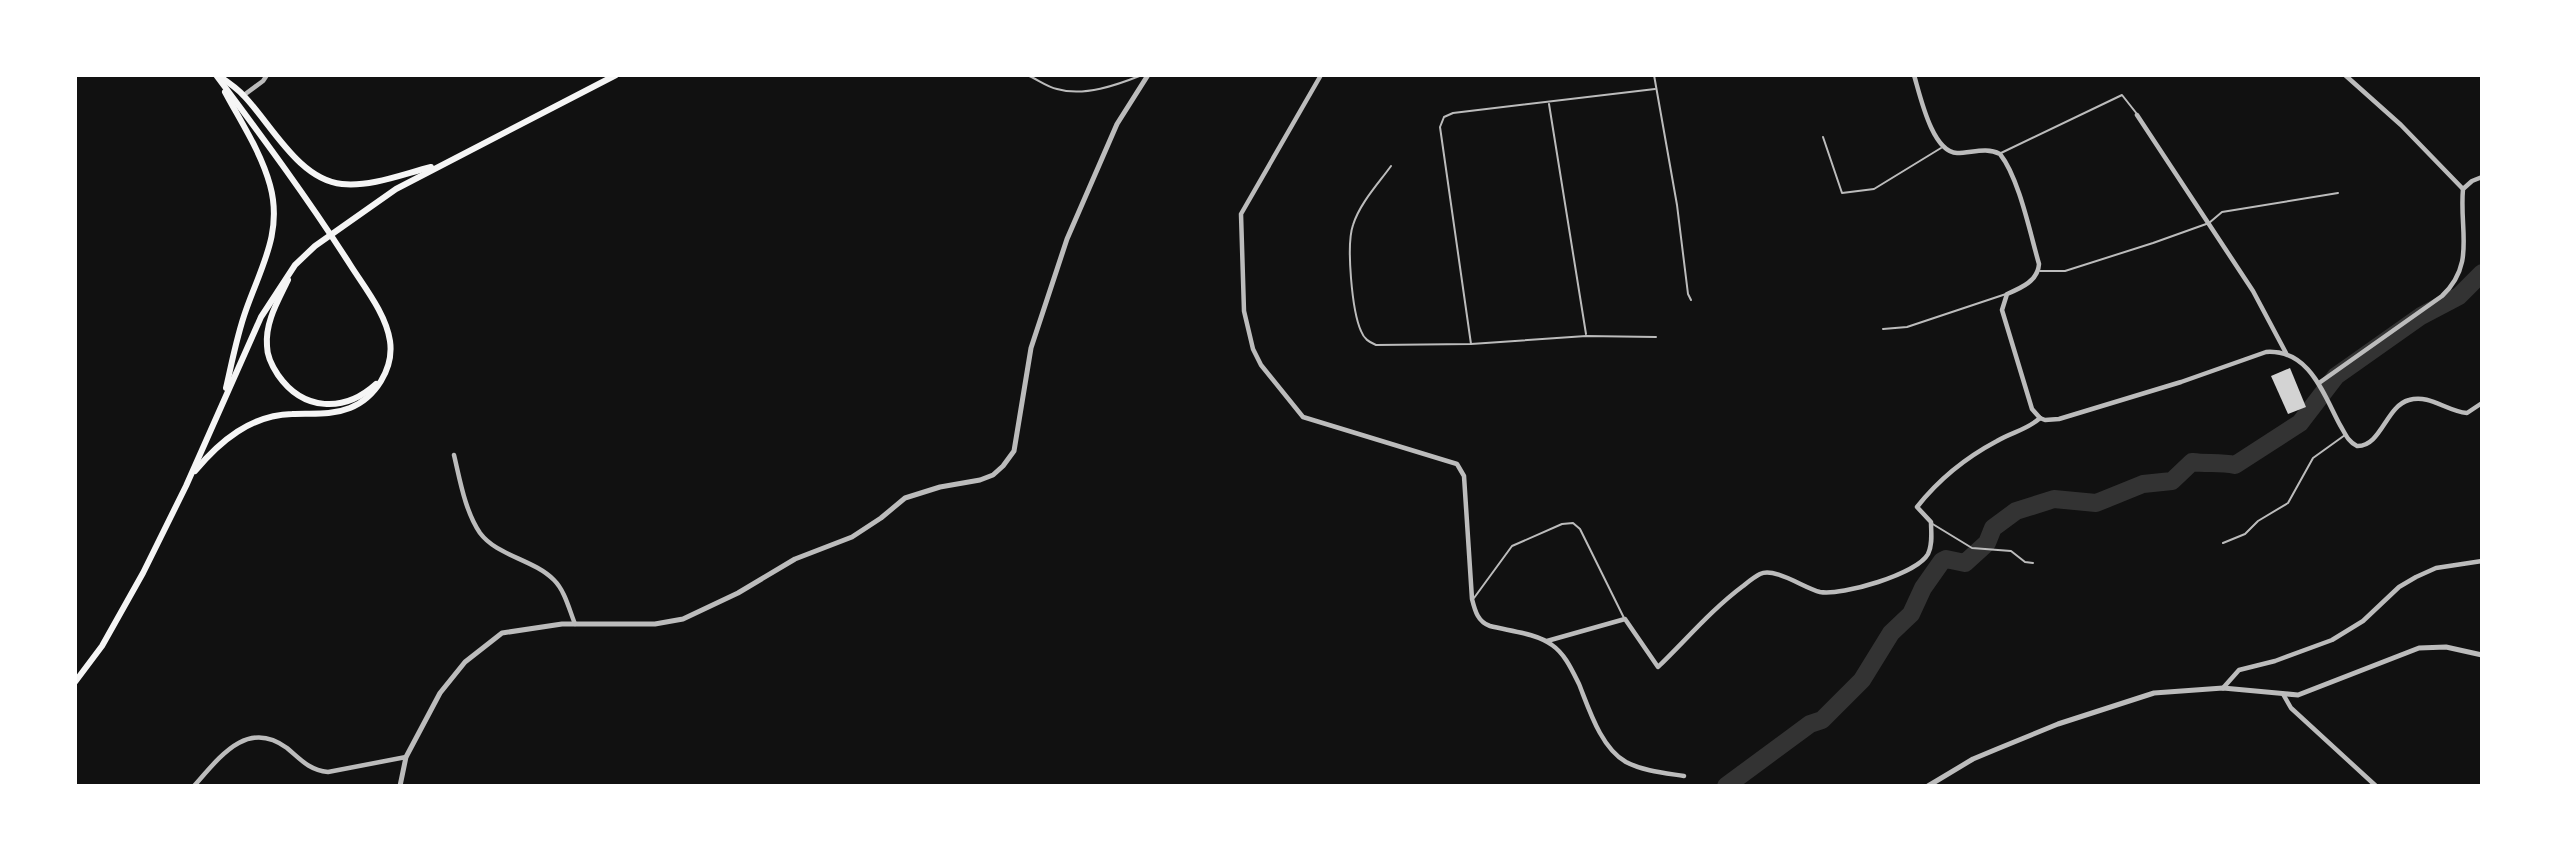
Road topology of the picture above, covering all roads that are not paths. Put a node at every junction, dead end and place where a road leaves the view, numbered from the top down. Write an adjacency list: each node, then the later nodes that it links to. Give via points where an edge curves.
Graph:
1 (216, 75): 12 (main road); 33 (main road, via 319,217 387,326 391,351); 36 (main road, via 264,164 273,210 272,243 246,311)
2 (267, 75): 12 (street)
3 (616, 75): 18 (main road)
4 (1027, 75): 5 (lane, via 1058,90 1087,91)
5 (1142, 75)
6 (1148, 75): 47 (street, via 1117,124 1067,239 1031,348 1014,451 1003,466 980,480 905,498 852,537 795,559 683,619 655,624)
7 (1321, 75): 45 (street, via 1242,210 1242,282 1248,332 1261,365 1303,417 1450,461 1461,469)
8 (1654, 75): 11 (lane)
9 (1914, 75): 16 (street)
10 (2344, 75): 21 (street)
11 (1655, 89): 13 (lane); 27 (lane)
12 (244, 95): 18 (main road, via 299,160 328,181 371,181)
13 (1549, 103): 29 (lane); 31 (lane, via 1453,113 1441,121)
14 (2137, 115): 17 (lane, via 2122,95); 23 (street)
15 (1823, 136): 16 (lane, via 1842,193 1884,184)
16 (1942, 147): 17 (street, via 1956,153)
17 (2000, 153): 25 (street, via 2019,195)
18 (440, 165): 24 (main road, via 352,218)
19 (1391, 166): 31 (lane, via 1359,211 1350,235 1361,332 1376,345)
20 (2482, 177): 21 (street)
21 (2463, 189): 34 (street, via 2463,263 2457,280 2442,296)
22 (2338, 193): 23 (lane, via 2222,212)
23 (2209, 223): 25 (lane, via 2065,271); 32 (street)
24 (295, 265): 33 (main road, via 267,336 269,359 283,382 306,400 336,405 362,395); 36 (main road, via 261,317)
25 (2039, 271): 26 (street, via 2032,281)
26 (2007, 294): 28 (lane, via 1907,327); 37 (street, via 2003,318 2032,409)
27 (1691, 300)
28 (1883, 329)
29 (1586, 336): 30 (lane); 31 (lane)
30 (1656, 337)
31 (1471, 344)
32 (2286, 354): 34 (street, via 2298,359); 37 (street, via 2266,352 2059,419)
33 (385, 375): 40 (main road, via 367,398 346,410 268,417 246,426)
34 (2319, 383): 38 (street)
35 (2482, 403): 38 (street, via 2467,414 2422,398 2408,400 2396,408 2369,443 2357,446)
36 (221, 405): 40 (main road)
37 (2040, 418): 41 (street, via 1982,450 1936,484 1917,507)
38 (2346, 436): 42 (lane, via 2313,458 2288,503 2245,534)
39 (454, 455): 47 (street, via 463,493 481,534 555,581)
40 (190, 476): 50 (main road, via 119,617)
41 (1930, 522): 44 (lane, via 1972,548 2011,551); 46 (street, via 1929,551 1922,561 1848,591 1818,592 1772,573 1758,575 1713,610 1658,667)
42 (2223, 543)
43 (2482, 561): 51 (street, via 2436,568 2416,577 2332,640 2239,670)
44 (2033, 563)
45 (1472, 599): 46 (lane, via 1512,546 1562,523 1573,523); 48 (street, via 1483,624)
46 (1625, 619): 48 (street)
47 (575, 624): 53 (street, via 512,630 484,645 440,693)
48 (1546, 641): 54 (street, via 1565,658 1597,726 1616,754 1625,762)
49 (2482, 655): 52 (street, via 2446,647 2419,648 2307,693)
50 (75, 682)
51 (2222, 688): 52 (street); 57 (street, via 2154,693 2117,703 1973,759)
52 (2283, 694): 58 (street, via 2291,708)
53 (406, 757): 55 (street, via 318,771 285,747 261,736 252,737 220,757); 56 (street)
54 (1684, 776)
55 (194, 786)
56 (400, 786)
57 (1927, 786)
58 (2376, 786)

